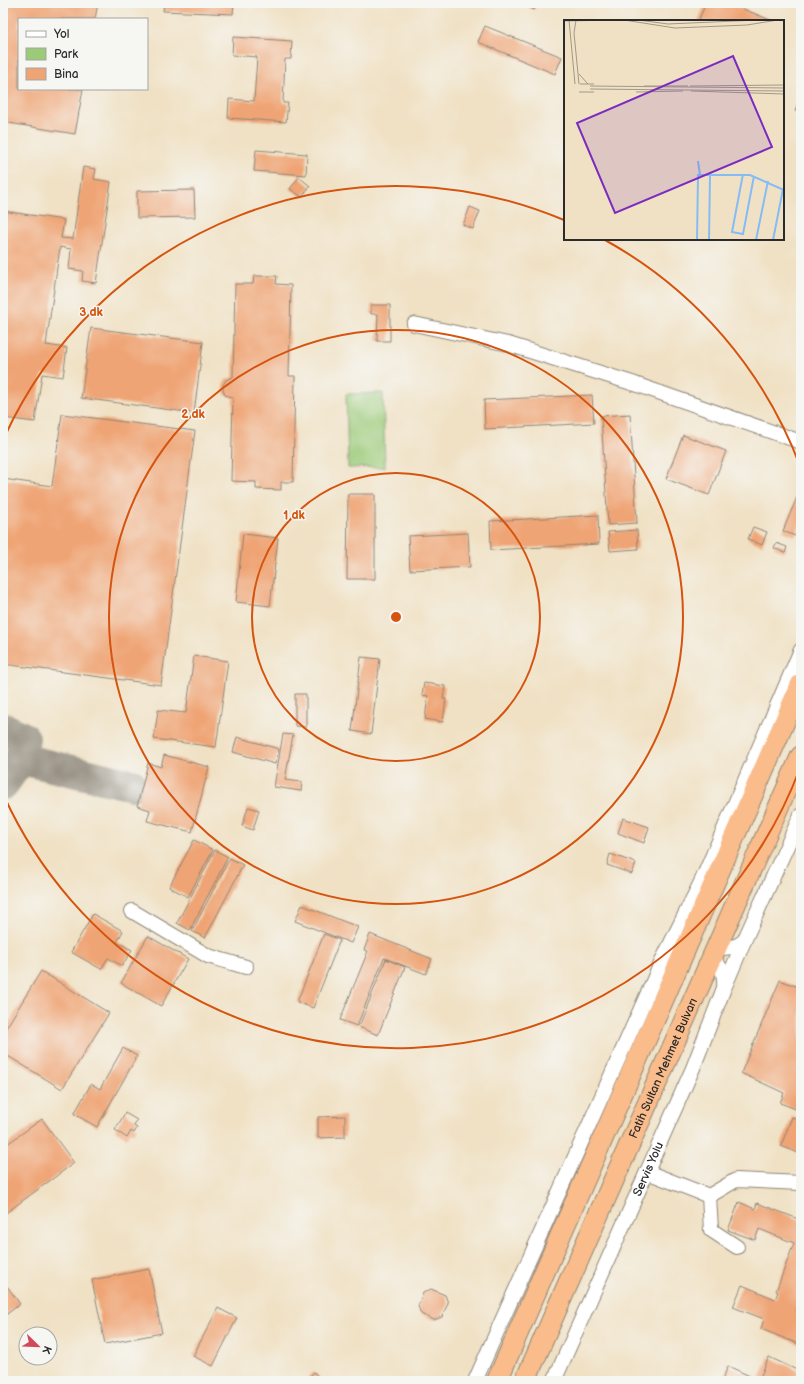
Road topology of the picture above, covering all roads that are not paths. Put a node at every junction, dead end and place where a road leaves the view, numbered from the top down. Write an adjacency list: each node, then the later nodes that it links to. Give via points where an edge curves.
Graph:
1 (414, 324): 2 (street, via 516,346)
2 (801, 442)
3 (801, 650): 7 (street)
4 (801, 684): 8 (highway)
5 (801, 756): 12 (highway, Fatih Sultan Mehmet Bulvarı)
6 (801, 815): 10 (street)
7 (703, 878): 8 (street); 13 (street)
8 (706, 903): 11 (highway)
9 (132, 911): 14 (street, via 208,956)
10 (744, 941): 12 (street); 15 (street)
11 (684, 950): 13 (street); 21 (highway)
12 (713, 953): 15 (street, Servis Yolu, via 725,977); 22 (highway, Fatih Sultan Mehmet Bulvarı)
13 (663, 959): 20 (street)
14 (246, 967)
15 (724, 988): 16 (street, Servis Yolu, via 693,1068)
16 (647, 1172): 18 (street); 23 (street, Servis Yolu)
17 (801, 1183): 18 (street, via 736,1180)
18 (709, 1196): 19 (street, via 711,1230)
19 (738, 1247)
20 (475, 1381)
21 (497, 1381)
22 (525, 1381)
23 (554, 1381)

